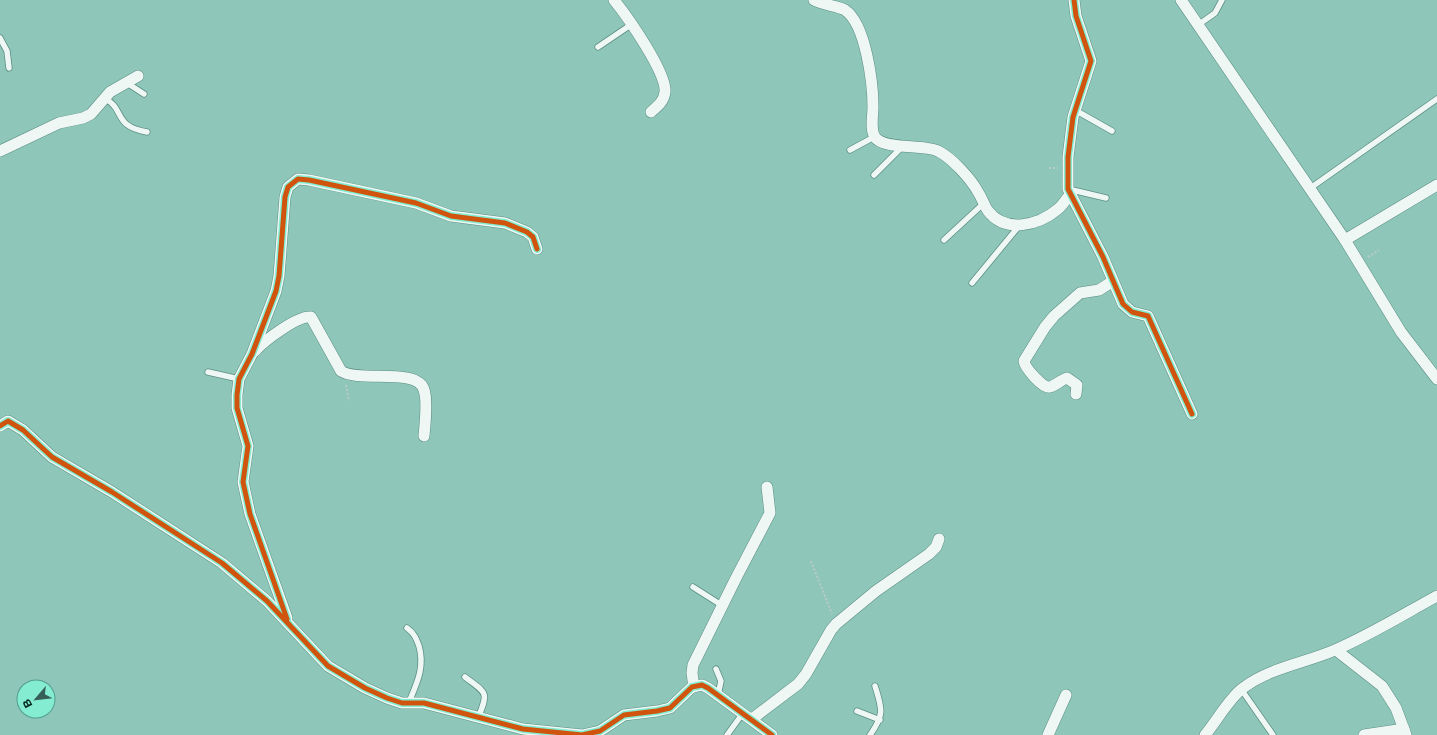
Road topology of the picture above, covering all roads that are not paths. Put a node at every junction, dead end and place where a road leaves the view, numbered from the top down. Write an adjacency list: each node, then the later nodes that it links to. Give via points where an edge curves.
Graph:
1 (614, 0): 6 (street)
2 (814, 0): 20 (street, via 825,6 846,11 863,42 869,60)
3 (1074, 0): 16 (street, via 1076,16 1091,61)
4 (1182, 0): 7 (street)
5 (1222, 0): 7 (lane, via 1214,13)
6 (632, 24): 9 (lane); 17 (street, via 664,85 660,105)
7 (1198, 25): 26 (street)
8 (0, 38): 10 (lane, via 7,52)
9 (598, 47)
10 (9, 68)
11 (138, 76): 12 (street)
12 (126, 83): 13 (lane); 14 (street)
13 (144, 94)
14 (104, 98): 19 (lane, via 114,107 126,125); 23 (street, via 91,114 59,123)
15 (1437, 99): 26 (lane)
16 (1075, 110): 18 (lane); 27 (street, via 1068,157)
17 (651, 112)
18 (1112, 131)
19 (147, 132)
20 (874, 137): 21 (street, via 880,142); 22 (lane)
21 (904, 145): 24 (lane); 29 (street, via 939,152 966,175)
22 (850, 150)
23 (0, 151)
24 (874, 175)
25 (1437, 185): 32 (street)
26 (1309, 189): 32 (street)
27 (1069, 192): 28 (lane); 30 (street, via 1052,213); 34 (street, via 1103,256)
28 (1106, 198)
29 (983, 204): 30 (street, via 1000,221); 31 (lane)
30 (1019, 226): 35 (lane)
31 (944, 240)
32 (1345, 240): 39 (street, via 1401,332)
33 (537, 249): 36 (street, via 527,232 505,224 451,216 416,203 298,179 291,183 286,191 276,291)
34 (1113, 281): 40 (street, via 1099,290 1080,293 1054,316 1045,326 1024,362 1044,386 1050,387 1067,378 1077,386); 41 (street, via 1120,299 1127,308 1148,316)
35 (972, 283)
36 (252, 354): 38 (street); 43 (street, via 276,333 310,317 341,371 348,376 390,376 419,381 425,391)
37 (208, 372): 38 (lane)
38 (240, 379): 49 (street, via 237,408 248,446 243,482 250,514)
39 (1437, 379)
40 (1076, 394)
41 (1192, 414)
42 (0, 426): 49 (street, via 8,421 17,425 52,457 112,492 222,563 267,601)
43 (424, 436)
44 (767, 487): 48 (street, via 770,513)
45 (939, 539): 61 (street, via 929,554 876,591 836,624 798,684)
46 (693, 586): 48 (lane)
47 (1437, 596): 51 (street)
48 (723, 606): 55 (street, via 693,665)
49 (289, 624): 59 (street, via 328,666 382,696 402,703)
50 (407, 628): 59 (lane, via 415,635 422,658 421,672)
51 (1336, 650): 56 (street, via 1269,673); 65 (street, via 1382,686 1396,708)
52 (716, 668): 57 (lane, via 721,682)
53 (465, 677): 62 (lane, via 485,694 486,699)
54 (874, 686): 63 (lane, via 881,707)
55 (694, 687): 57 (street, via 702,685); 64 (street, via 670,708 624,715)
56 (1241, 689): 70 (street); 71 (lane)
57 (718, 695): 61 (street)
58 (1066, 695): 69 (street)
59 (409, 702): 62 (street)
60 (857, 711): 63 (lane)
61 (748, 716): 66 (lane); 67 (street)
62 (478, 718): 64 (street, via 523,729 582,734)
63 (880, 720): 68 (lane)
64 (606, 731)
65 (1405, 732): 72 (street)
66 (727, 735)
67 (772, 735)
68 (870, 735)
69 (1048, 735)
70 (1205, 735)
71 (1273, 735)
72 (1364, 735)

